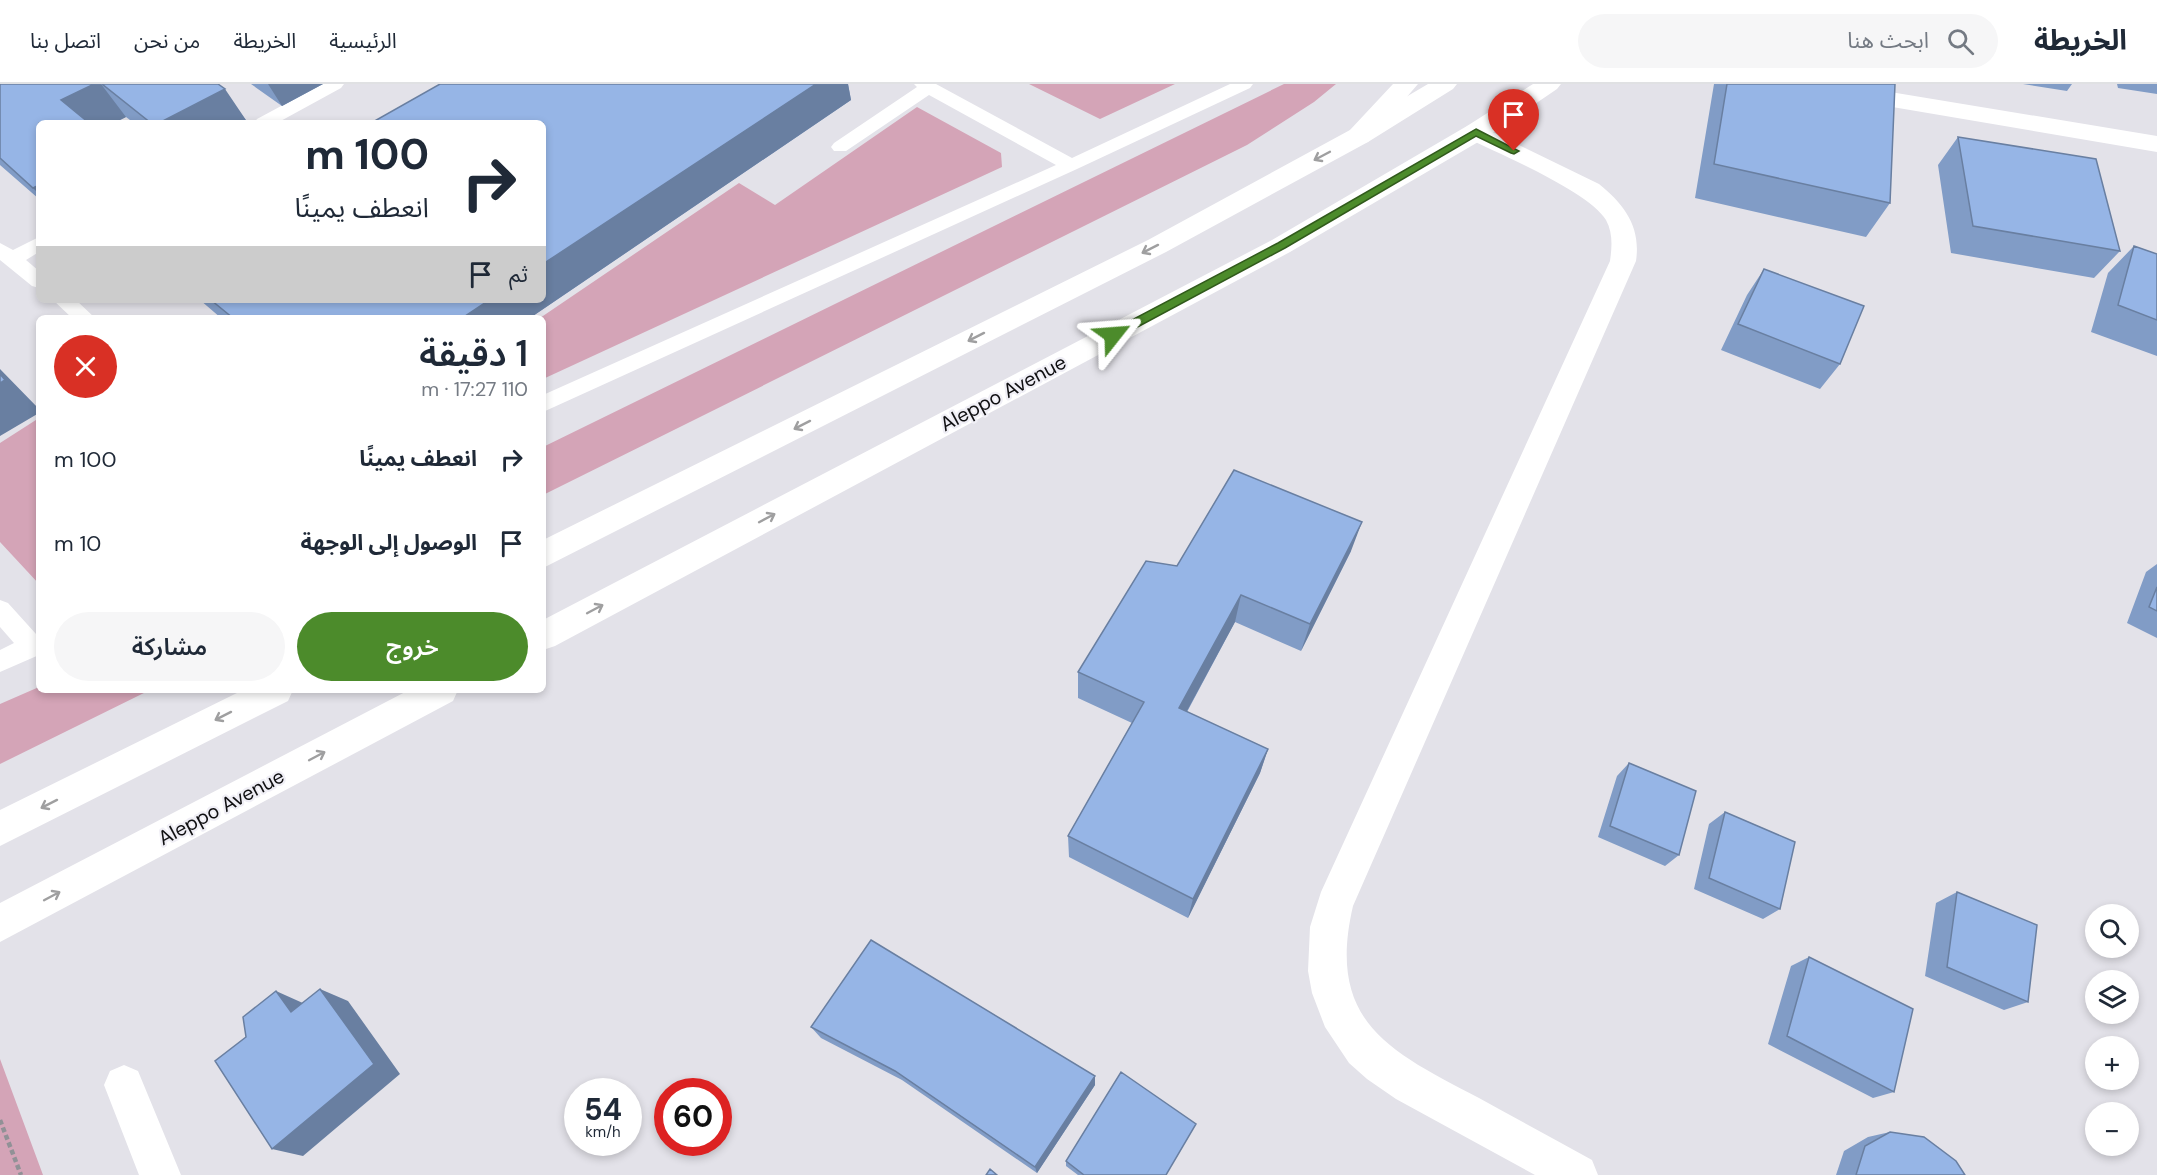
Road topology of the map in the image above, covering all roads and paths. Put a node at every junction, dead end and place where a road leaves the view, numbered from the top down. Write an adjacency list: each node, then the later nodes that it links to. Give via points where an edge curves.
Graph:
1 (335, 84): 8 (lane)
2 (1244, 84): 13 (lane)
3 (1406, 84): 10 (main road)
4 (1445, 84): 10 (main road)
5 (1549, 84): 9 (main road, Aleppo Avenue)
6 (1798, 84): 11 (main road)
7 (926, 86): 12 (lane); 13 (lane)
8 (269, 120)
9 (1476, 132): 22 (main road, Aleppo Avenue, one-way to 9, via 1271,251); 33 (main road, via 1606,202 1624,231 1626,247 1334,905 1325,957 1329,986 1340,1015 1380,1064)
10 (1359, 136): 20 (main road, one-way to 20, via 1157,246)
11 (2157, 144)
12 (840, 147)
13 (1071, 165): 19 (lane)
14 (36, 245): 15 (lane)
15 (6, 255): 16 (lane)
16 (36, 279)
17 (67, 303): 18 (lane)
18 (81, 315)
19 (546, 403)
20 (546, 553)
21 (0, 610): 23 (lane)
22 (546, 634)
23 (36, 645): 24 (lane)
24 (0, 661)
25 (270, 693): 27 (main road, one-way to 27)
26 (435, 693): 28 (main road, Aleppo Avenue, one-way to 26)
27 (0, 829)
28 (0, 923)
29 (124, 1085): 32 (main road)
30 (0, 1120): 31 (path)
31 (21, 1175)
32 (160, 1175)
33 (1577, 1175)

